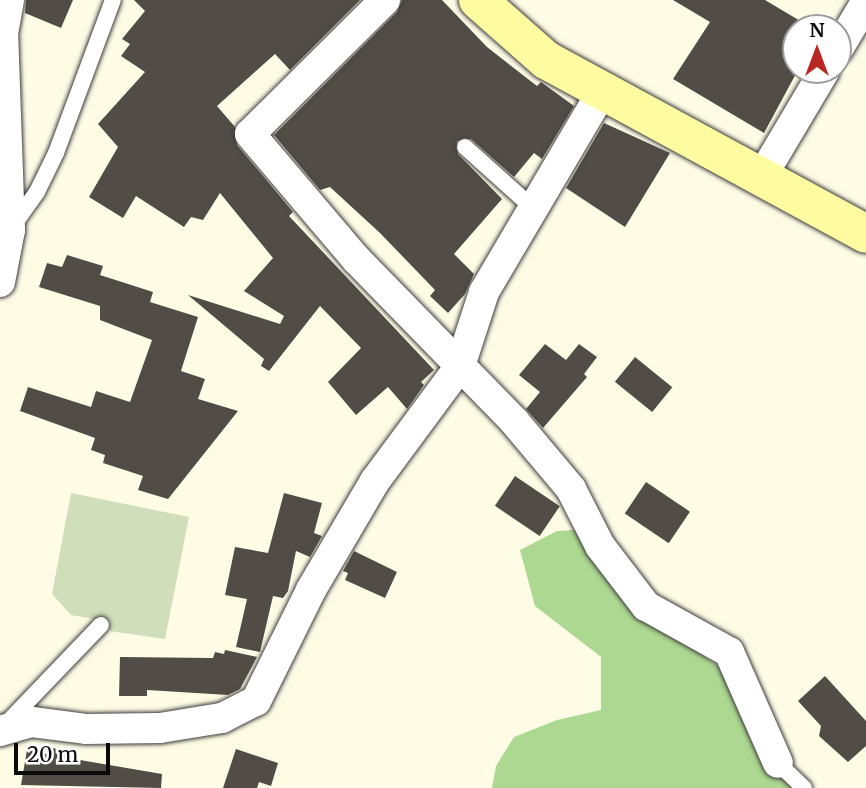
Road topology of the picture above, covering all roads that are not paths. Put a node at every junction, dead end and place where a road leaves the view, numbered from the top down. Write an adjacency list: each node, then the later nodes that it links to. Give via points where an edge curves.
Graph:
1 (9, 0): 12 (street, via 3,34)
2 (113, 0): 12 (lane, via 56,153 37,192)
3 (385, 0): 15 (street, via 250,134 357,260)
4 (478, 0): 8 (street, via 546,60)
5 (866, 2): 6 (street)
6 (852, 26)
7 (817, 84): 10 (street)
8 (602, 93): 10 (street); 11 (street)
9 (466, 147): 11 (lane)
10 (762, 176): 13 (street)
11 (534, 209): 15 (street, via 484,292)
12 (10, 230): 14 (street)
13 (866, 234)
14 (0, 282)
15 (460, 366): 17 (street, via 375,481 256,701 222,718 160,728 86,729 32,722); 18 (street, via 571,489 600,546 646,606 729,652)
16 (101, 625): 17 (lane)
17 (0, 731)
18 (778, 763): 19 (lane)
19 (804, 788)

